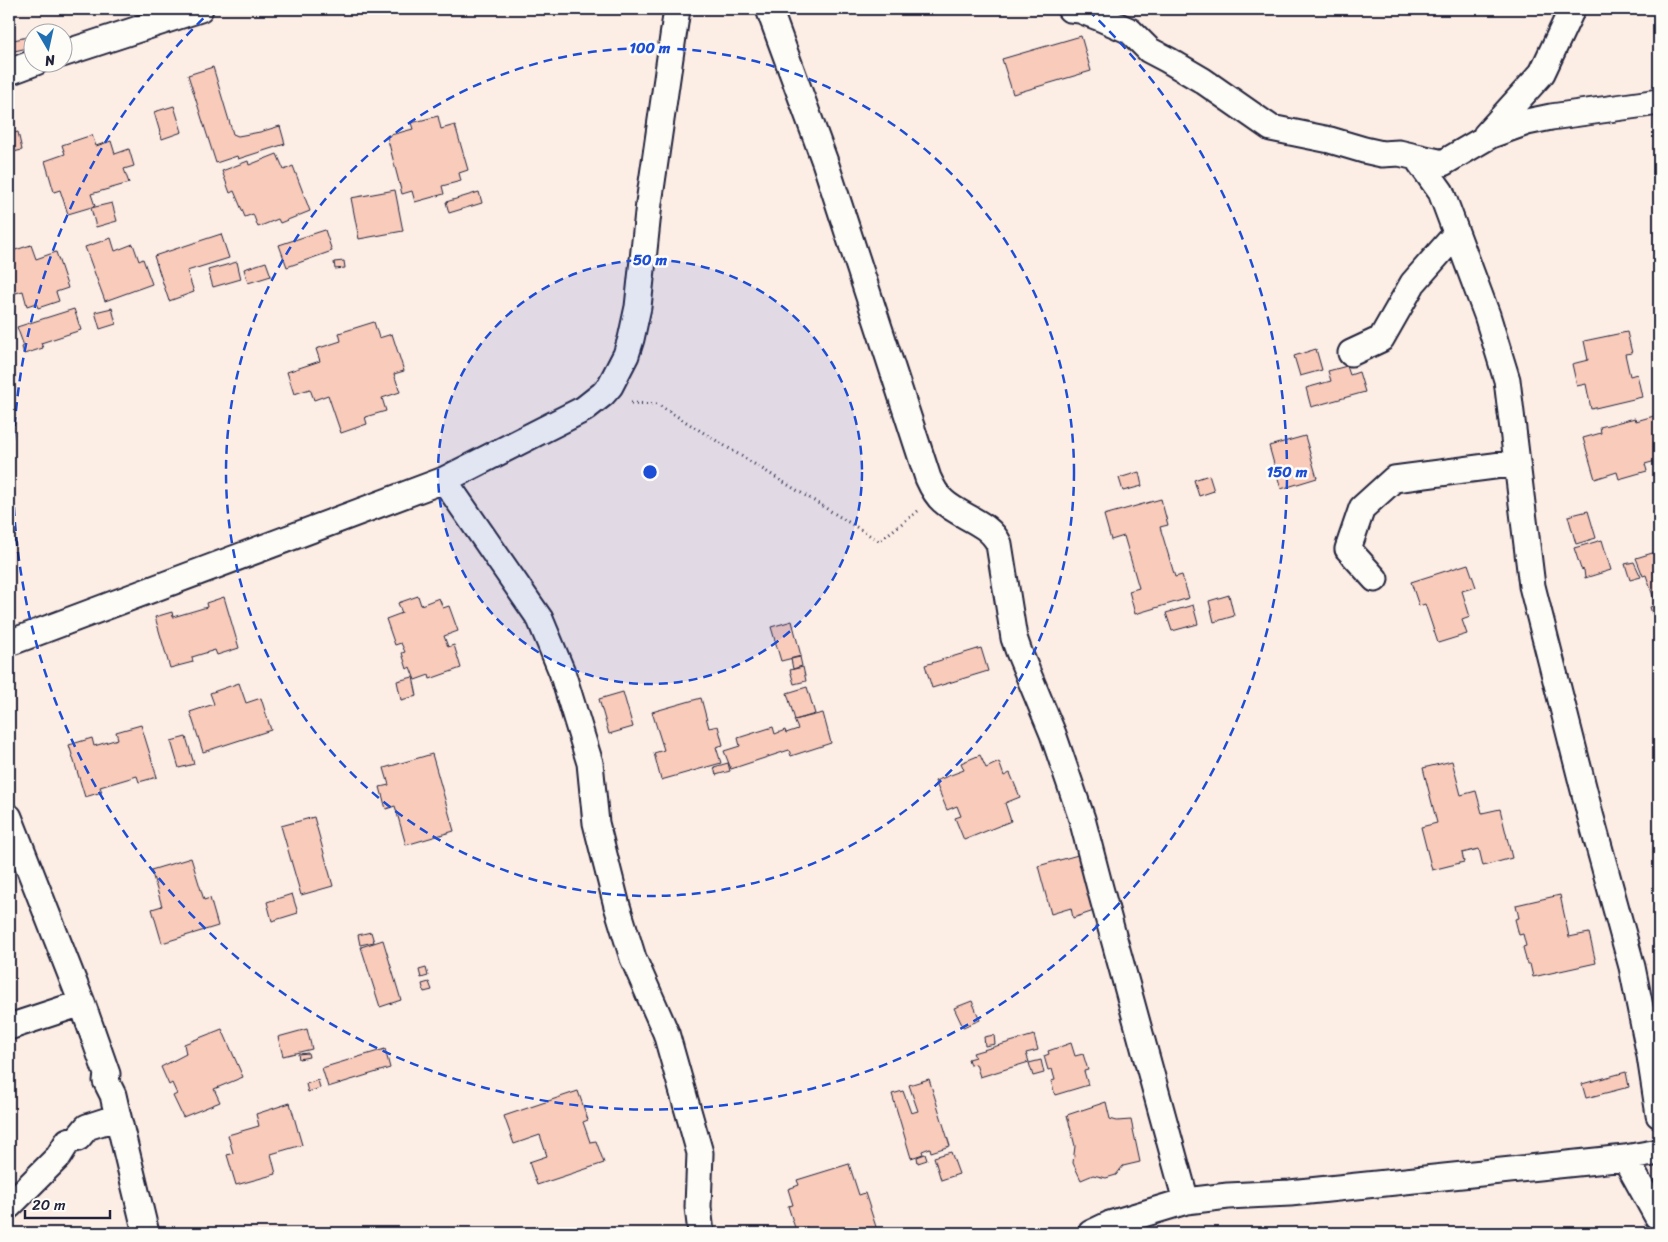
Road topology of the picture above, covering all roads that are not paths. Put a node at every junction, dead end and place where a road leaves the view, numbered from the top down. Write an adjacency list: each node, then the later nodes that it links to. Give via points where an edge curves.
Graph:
1 (200, 9): 6 (street)
2 (677, 9): 15 (street, via 648,203 638,308 626,354 610,386 584,409)
3 (769, 9): 25 (street, via 825,162 928,478 938,496 962,515 991,531 998,542 1014,638 1059,750 1082,819)
4 (1070, 9): 11 (street, via 1130,31 1149,50 1202,80 1271,128 1382,154)
5 (1572, 9): 10 (street, via 1542,73)
6 (72, 51)
7 (22, 67): 8 (street)
8 (9, 72)
9 (1659, 102): 10 (street, via 1540,118)
10 (1482, 141): 11 (street, via 1443,163)
11 (1416, 157): 12 (street, via 1441,192)
12 (1456, 234): 13 (street, via 1413,283 1381,340); 14 (street, via 1487,316 1506,380)
13 (1351, 353)
14 (1517, 463): 16 (street, via 1394,479 1362,508 1348,550); 21 (street, via 1532,586 1632,967)
15 (444, 480): 17 (street); 29 (street, via 540,619 562,672 590,763 596,824 616,906 633,958 666,1033 700,1154 698,1207)
16 (1375, 578)
17 (9, 643)
18 (9, 817): 19 (street)
19 (82, 1003): 20 (street); 22 (street)
20 (9, 1027)
21 (1659, 1115)
22 (118, 1117): 26 (street, via 87,1127 78,1138 68,1141 58,1157); 28 (street)
23 (1659, 1152): 24 (street)
24 (1625, 1158): 25 (street); 27 (street)
25 (1186, 1201): 30 (street)
26 (9, 1206)
27 (1657, 1220)
28 (146, 1233)
29 (701, 1233)
30 (1091, 1233)

